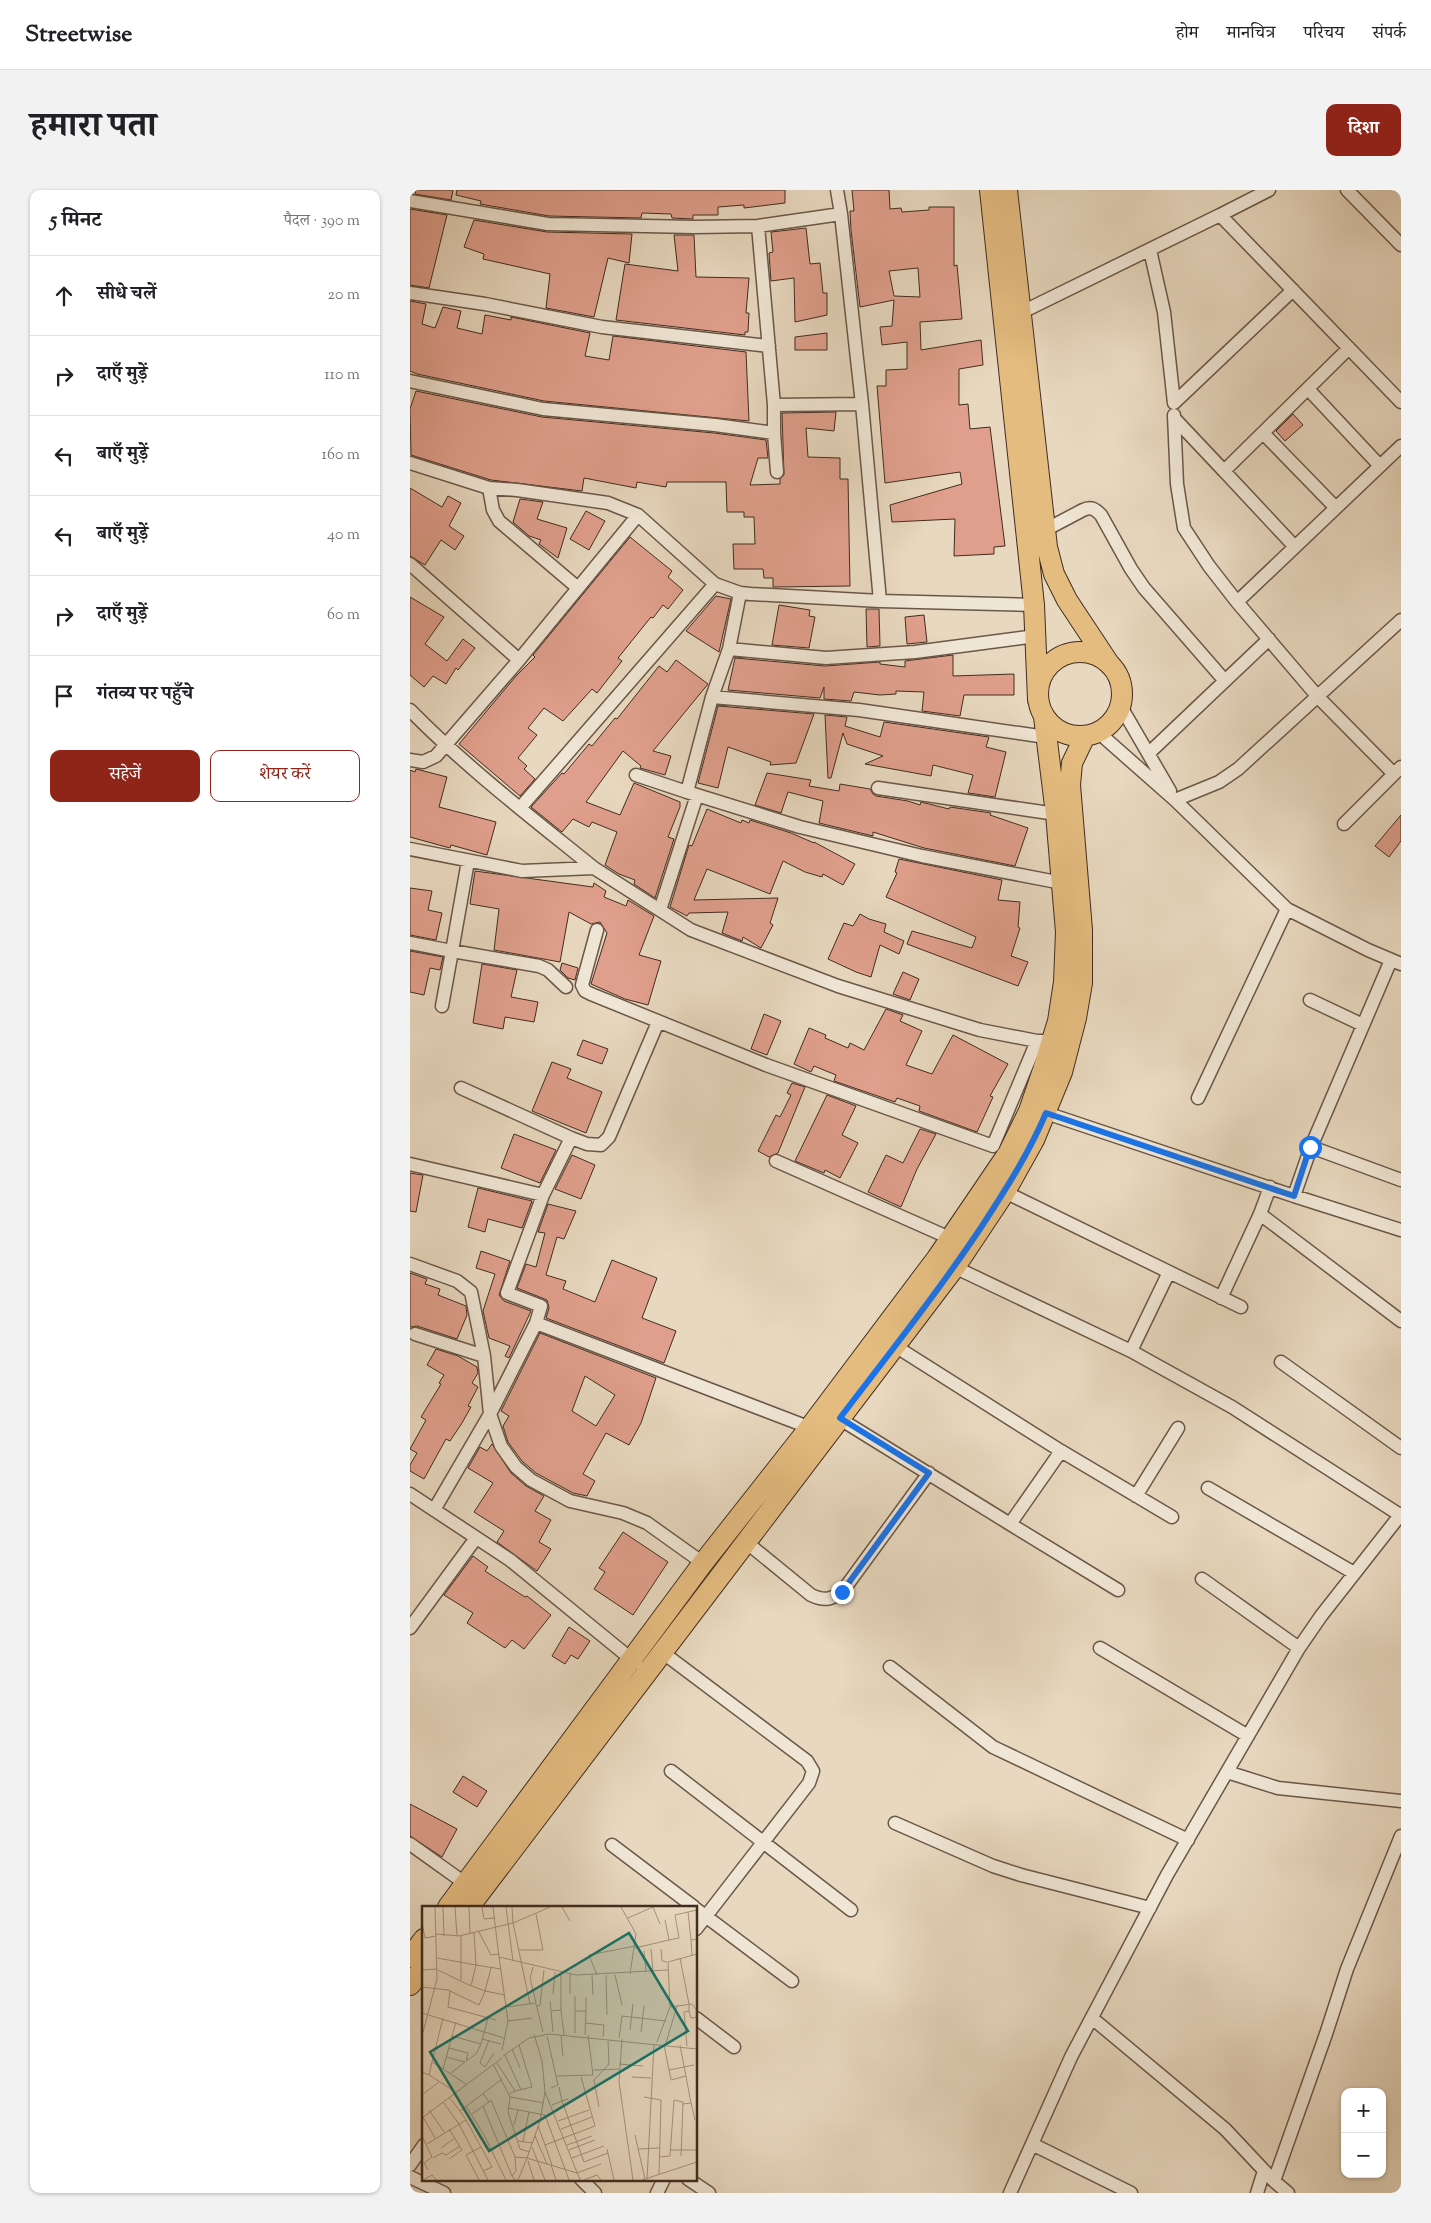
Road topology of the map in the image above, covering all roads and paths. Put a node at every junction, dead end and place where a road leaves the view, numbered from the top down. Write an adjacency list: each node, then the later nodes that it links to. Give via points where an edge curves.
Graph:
1 (837, 190): 6 (street)
2 (1269, 190): 7 (street)
3 (1347, 190): 9 (street)
4 (1004, 191): 13 (main road)
5 (410, 201): 8 (street, via 548,224 694,228)
6 (841, 214): 8 (street); 20 (street)
7 (1220, 215): 10 (street); 11 (street)
8 (758, 226): 14 (street)
9 (1401, 246)
10 (1150, 250): 13 (street); 19 (street, via 1164,312)
11 (1293, 290): 15 (street); 19 (street)
12 (410, 293): 14 (street, via 602,327)
13 (1012, 316): 33 (main road); 41 (main road)
14 (769, 346): 21 (street)
15 (1350, 348): 17 (street); 18 (street)
16 (410, 381): 23 (street, via 543,409)
17 (1308, 389): 24 (street); 27 (street)
18 (1401, 402)
19 (1174, 403): 22 (street)
20 (862, 404): 21 (street); 39 (street)
21 (774, 405): 23 (street)
22 (1174, 418): 28 (street); 40 (street, via 1177,484 1184,528)
23 (774, 433): 29 (street)
24 (1263, 434): 28 (street); 31 (street)
25 (1401, 446): 27 (street)
26 (410, 463): 30 (street)
27 (1380, 466): 31 (street)
28 (1224, 471): 34 (street)
29 (777, 472)
30 (489, 488): 32 (street, via 608,503); 37 (street, via 492,510 499,521)
31 (1336, 508): 34 (street)
32 (638, 516): 36 (street); 37 (street)
33 (1045, 530): 47 (main road, via 1054,574 1067,600); 48 (street, via 1089,507 1101,514 1144,588)
34 (1295, 547): 40 (street)
35 (410, 564): 46 (street)
36 (715, 584): 38 (street); 64 (street)
37 (578, 588): 46 (street)
38 (740, 593): 39 (street); 45 (street)
39 (880, 602): 41 (street)
40 (1237, 602): 44 (street)
41 (1034, 605): 43 (main road)
42 (1401, 620): 49 (street)
43 (1036, 636): 45 (street, via 915,652 826,658); 52 (main road)
44 (1269, 639): 48 (street); 49 (street)
45 (729, 649): 50 (street)
46 (519, 660): 56 (street)
47 (1110, 665): 51 (main road, via 1122,691); 52 (main road, via 1088,652 1062,656 1043,674 1038,687)
48 (1225, 681): 57 (street)
49 (1318, 696): 59 (street); 63 (street, via 1238,769 1219,782)
50 (712, 697): 55 (street, via 859,710); 62 (street)
51 (1120, 705): 54 (main road, via 1115,716); 57 (street)
52 (1041, 709): 54 (main road, via 1052,726 1062,732); 55 (main road)
53 (410, 710): 56 (street)
54 (1092, 734): 63 (street); 82 (main road, via 1072,763 1070,785 1082,930 1082,983)
55 (1046, 737): 65 (main road)
56 (446, 746): 58 (street, via 423,762); 64 (street)
57 (1149, 753): 63 (street)
58 (410, 760)
59 (1397, 771): 66 (street)
60 (636, 775): 62 (street)
61 (878, 788): 65 (street)
62 (692, 793): 70 (street, via 800,827 922,856); 72 (street)
63 (1175, 800): 71 (street)
64 (520, 808): 69 (street)
65 (1056, 814): 70 (main road)
66 (1344, 824)
67 (410, 849): 68 (street)
68 (468, 860): 69 (street, via 522,871); 75 (street)
69 (594, 868): 72 (street)
70 (1062, 883): 82 (main road, via 1066,932 1064,982)
71 (1287, 909): 76 (street); 84 (street)
72 (660, 910): 82 (street, via 691,930 838,986 980,1030)
73 (597, 930): 80 (street, via 582,984 585,991)
74 (410, 943): 75 (street)
75 (452, 951): 77 (street, via 539,966); 79 (street)
76 (1396, 962): 81 (street)
77 (566, 987)
78 (1310, 1000): 81 (street)
79 (442, 1006)
80 (658, 1022): 86 (street, via 609,1137 601,1145); 88 (street)
81 (1363, 1025): 87 (street)
82 (1053, 1041): 85 (main road, via 1062,1072); 88 (main road, via 1029,1111)
83 (461, 1088): 86 (street)
84 (1198, 1098)
85 (1046, 1113): 88 (main road); 92 (street)
86 (571, 1138): 94 (street)
87 (1310, 1147): 91 (street); 95 (street)
88 (1008, 1153): 93 (main road); 98 (main road)
89 (776, 1161): 98 (street)
90 (410, 1164): 94 (street)
91 (1401, 1180)
92 (1270, 1188): 95 (street); 96 (street)
93 (1005, 1192): 99 (main road); 101 (street)
94 (543, 1195): 105 (street, via 507,1293 541,1306)
95 (1294, 1196): 97 (street)
96 (1260, 1214): 102 (street); 104 (street)
97 (1401, 1230)
98 (952, 1239): 99 (main road)
99 (946, 1263): 107 (main road); 108 (street); 114 (main road)
100 (410, 1264): 109 (street, via 457,1281 470,1292)
101 (1169, 1272): 102 (street); 108 (street)
102 (1221, 1298): 103 (street)
103 (1241, 1307)
104 (1401, 1321)
105 (536, 1323): 111 (street); 114 (street)
106 (415, 1334): 109 (street)
107 (895, 1346): 112 (main road); 116 (street)
108 (1131, 1351): 122 (street, via 1232,1407)
109 (484, 1356): 111 (street)
110 (1281, 1362): 115 (street)
111 (490, 1414): 121 (street); 127 (street, via 501,1446 516,1467 531,1480 570,1501 636,1517)
112 (840, 1418): 114 (main road); 117 (street)
113 (1178, 1428): 120 (street)
114 (818, 1431): 126 (main road); 127 (main road)
115 (1401, 1448)
116 (1061, 1451): 120 (street); 124 (street)
117 (929, 1473): 124 (street); 126 (street, via 842,1592 832,1598 822,1600 811,1595)
118 (1208, 1488): 128 (street)
119 (410, 1494): 121 (street)
120 (1136, 1496): 123 (street)
121 (434, 1510): 125 (street)
122 (1401, 1514): 128 (street)
123 (1172, 1517)
124 (1010, 1524): 130 (street)
125 (476, 1538): 131 (street); 135 (street, via 510,1560)
126 (746, 1542): 134 (main road)
127 (704, 1564): 135 (main road)
128 (1354, 1573): 133 (street)
129 (1202, 1579): 133 (street)
130 (1118, 1590)
131 (410, 1628)
132 (1100, 1648): 137 (street)
133 (1299, 1648): 137 (street)
134 (662, 1652): 135 (main road); 144 (street, via 807,1761 813,1770 810,1784)
135 (640, 1666): 147 (main road); 149 (main road)
136 (890, 1668): 143 (street, via 993,1747)
137 (1248, 1736): 139 (street)
138 (671, 1771): 144 (street)
139 (1227, 1772): 140 (street, via 1286,1790); 143 (street)
140 (1401, 1801)
141 (895, 1823): 151 (street, via 1021,1875)
142 (1401, 1836): 166 (street, via 1347,1969)
143 (1188, 1840): 151 (street)
144 (764, 1842): 152 (street); 153 (street)
145 (410, 1844): 147 (street)
146 (612, 1845): 150 (street)
147 (466, 1884): 148 (main road)
148 (449, 1906)
149 (470, 1906)
150 (692, 1906)
151 (1150, 1908): 155 (street)
152 (851, 1910)
153 (699, 1911): 154 (street)
154 (792, 1981)
155 (1092, 2018): 158 (street); 161 (street, via 1225,2129)
156 (698, 2020): 157 (street)
157 (734, 2047)
158 (1032, 2144): 171 (street); 172 (street)
159 (422, 2148): 160 (street)
160 (410, 2165)
161 (1264, 2171): 166 (street); 173 (street)
162 (410, 2177): 167 (street)
163 (582, 2180): 168 (street)
164 (664, 2180): 169 (street)
165 (690, 2180): 170 (street)
166 (1274, 2182): 174 (street)
167 (444, 2193)
168 (595, 2193)
169 (657, 2193)
170 (709, 2193)
171 (1010, 2193)
172 (1131, 2193)
173 (1257, 2193)
174 (1288, 2193)

